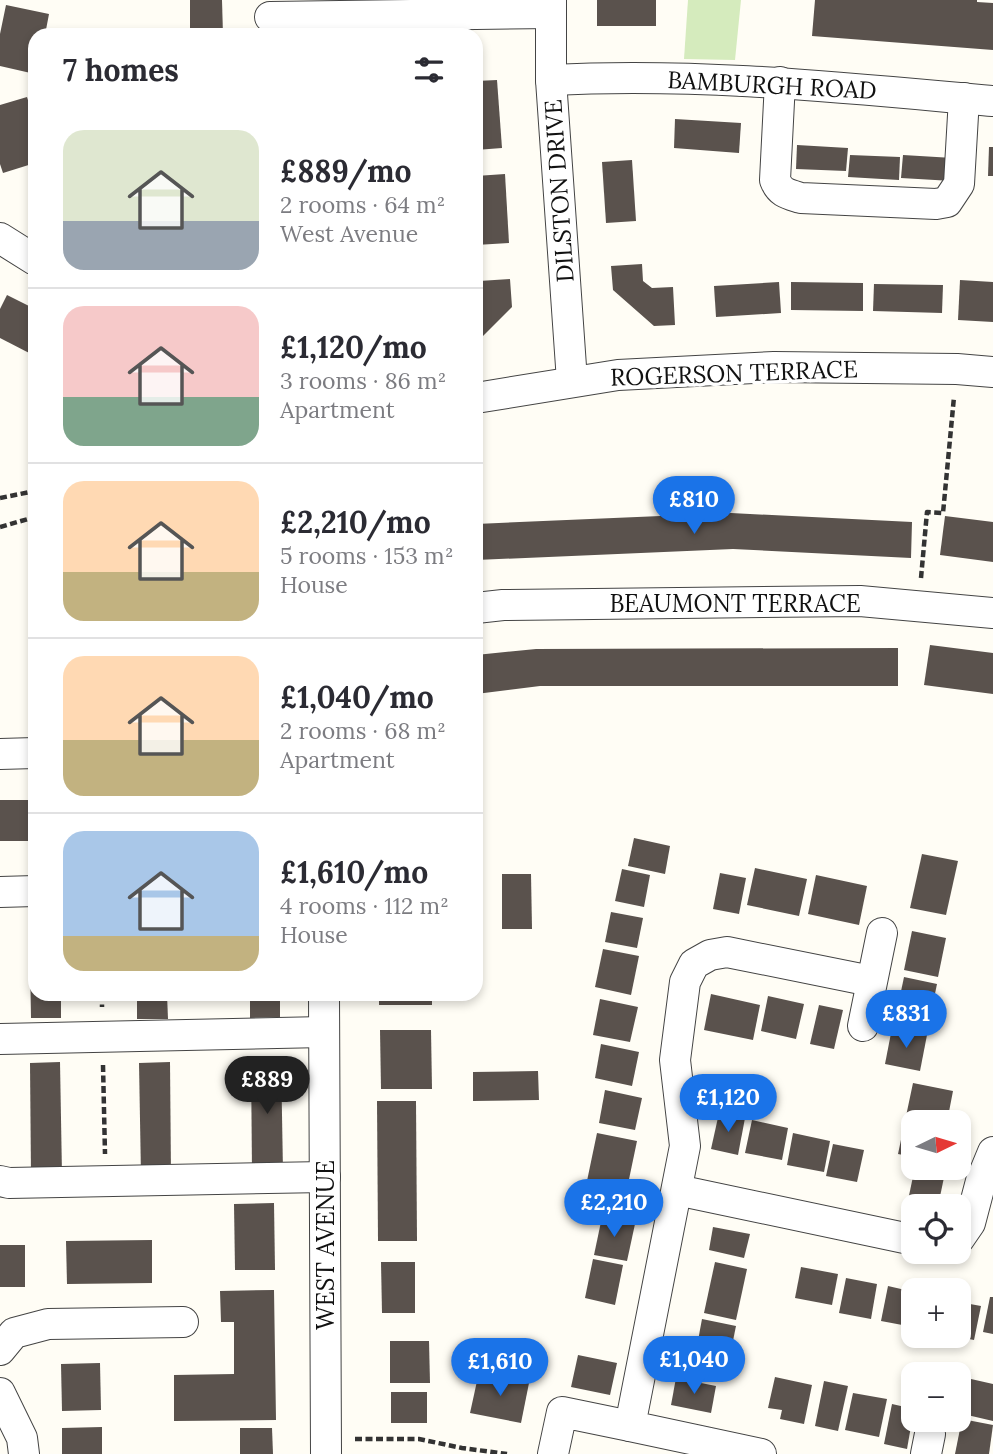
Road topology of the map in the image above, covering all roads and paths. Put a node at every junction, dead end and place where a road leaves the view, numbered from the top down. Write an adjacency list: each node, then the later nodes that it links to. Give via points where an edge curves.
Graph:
1 (551, 6): 2 (street); 3 (street, DILSTON DRIVE)
2 (271, 18)
3 (551, 80): 4 (street, BAMBURGH ROAD); 10 (street, DILSTON DRIVE)
4 (780, 82): 5 (street, BAMBURGH ROAD); 5 (street, via 775,180 779,189 801,198 947,202 960,184)
5 (978, 100)
6 (0, 238): 7 (street)
7 (28, 256)
8 (957, 369): 9 (street, ROGERSON TERRACE); 10 (street, ROGERSON TERRACE, via 774,368); 16 (path, via 943,513 927,512)
9 (993, 372)
10 (572, 381): 11 (street, ROGERSON TERRACE)
11 (483, 397)
12 (28, 492): 13 (path)
13 (0, 498)
14 (28, 519): 15 (path)
15 (0, 527)
16 (918, 606): 17 (street, BEAUMONT TERRACE, via 860,601 715,601); 18 (street, BEAUMONT TERRACE)
17 (483, 607)
18 (993, 613)
19 (28, 753): 20 (street)
20 (0, 754)
21 (28, 891): 22 (street)
22 (0, 892)
23 (882, 933): 24 (street)
24 (871, 981): 27 (street); 35 (street, via 727,953 694,964 685,982 675,1060 685,1146)
25 (102, 1001): 29 (path)
26 (324, 1001): 28 (street, WEST AVENUE)
27 (863, 1026)
28 (324, 1032): 29 (street); 32 (street, WEST AVENUE)
29 (103, 1037): 30 (street); 34 (path)
30 (0, 1039)
31 (993, 1152): 36 (street)
32 (325, 1177): 34 (street); 42 (street, WEST AVENUE)
33 (1, 1182): 34 (street)
34 (106, 1182)
35 (677, 1190): 37 (street); 41 (street)
36 (971, 1223)
37 (901, 1237)
38 (183, 1322): 39 (street, via 48,1324 14,1333)
39 (0, 1350)
40 (0, 1393): 43 (street, via 22,1438)
41 (630, 1426): 45 (street, via 562,1412); 46 (street)
42 (326, 1446): 44 (path, via 419,1439)
43 (24, 1454)
44 (507, 1454)
45 (553, 1454)
46 (761, 1454)

